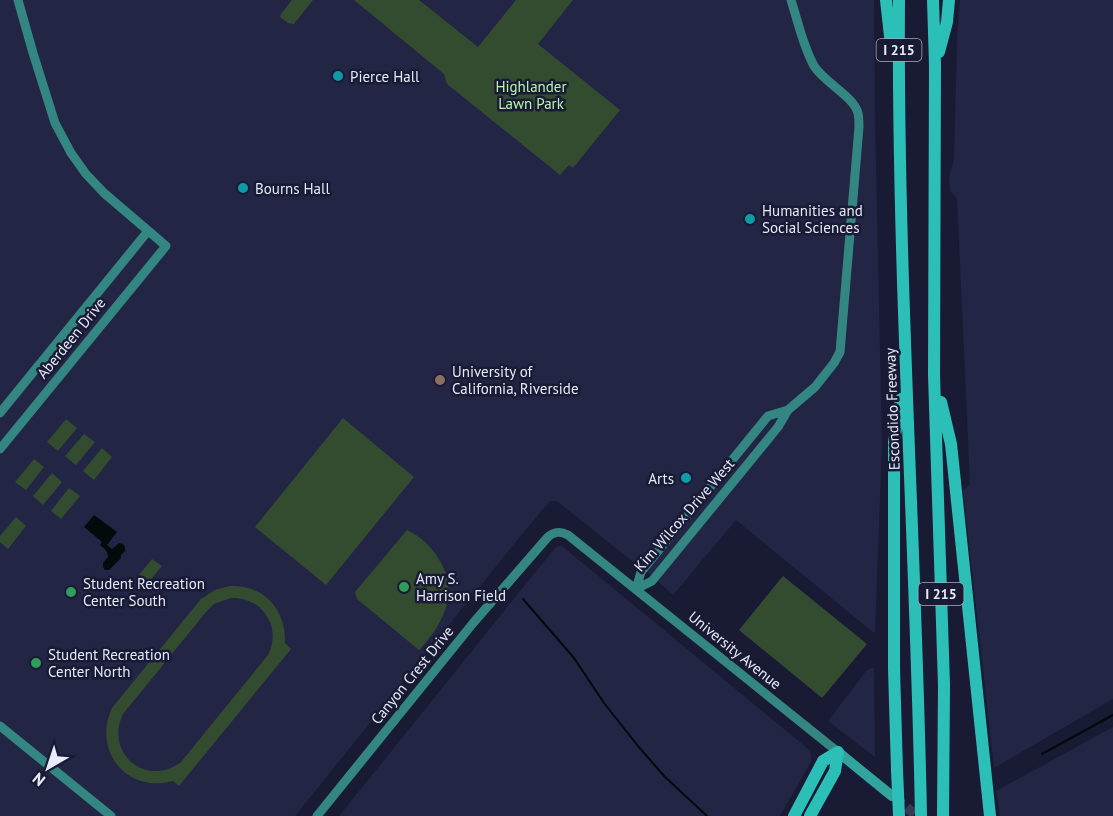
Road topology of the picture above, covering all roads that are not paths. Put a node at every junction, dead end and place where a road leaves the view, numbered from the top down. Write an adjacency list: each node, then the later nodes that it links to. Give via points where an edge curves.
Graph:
1 (18, 0): 9 (street, via 55,123 71,153 104,193)
2 (886, 0): 8 (highway)
3 (899, 0): 8 (highway, Escondido Freeway / I 215)
4 (933, 0): 7 (highway, I 215)
5 (949, 0): 7 (highway)
6 (794, 2): 12 (street, Kim Wilcox Drive West, via 806,51 828,82 855,106 860,127 840,352 815,387)
7 (935, 65): 11 (highway, I 215)
8 (898, 100): 10 (highway, Escondido Freeway / I 215)
9 (148, 231): 13 (street, Aberdeen Drive); 14 (street, Aberdeen Drive, via 166,246)
10 (906, 374): 25 (highway, bridge, via 894,441); 26 (highway, Escondido Freeway / I 215)
11 (934, 375): 20 (highway, I 215, via 944,685); 27 (highway, via 951,444)
12 (788, 410): 16 (street, Kim Wilcox Drive West, via 652,581); 16 (street, Kim Wilcox Drive West, via 768,416 641,572)
13 (0, 413)
14 (0, 449)
15 (557, 532): 16 (street, University Avenue, via 568,535); 22 (street, Canyon Crest Drive, via 547,538 482,614)
16 (636, 589): 18 (street, University Avenue)
17 (0, 726): 21 (street)
18 (838, 752): 19 (main road, University Avenue); 23 (highway, via 823,760); 24 (highway, via 835,771)
19 (892, 796)
20 (943, 815)
21 (111, 816)
22 (317, 816)
23 (794, 816)
24 (810, 816)
25 (899, 816)
26 (921, 816)
27 (990, 816)

